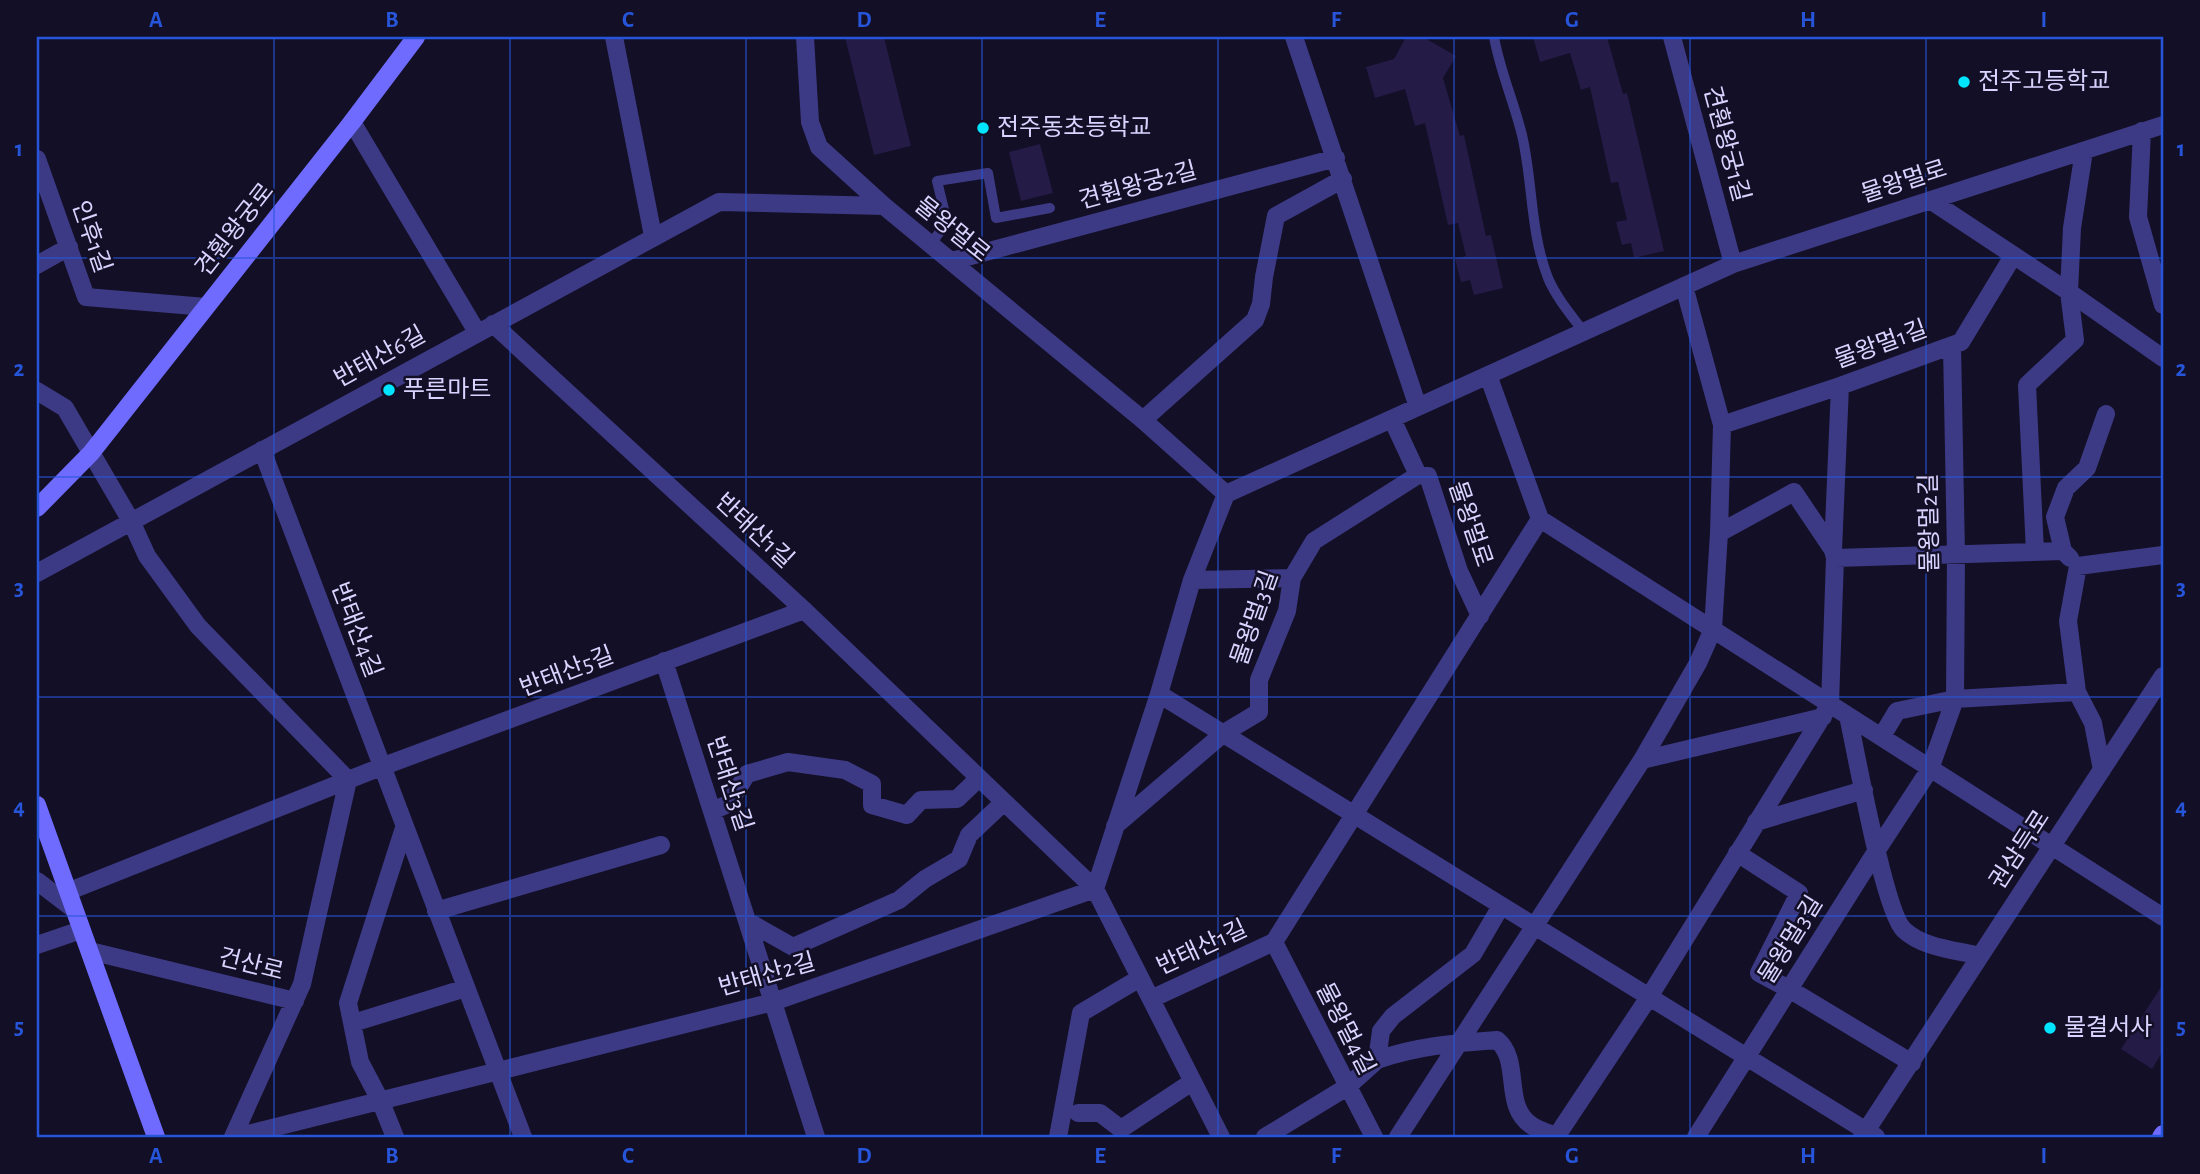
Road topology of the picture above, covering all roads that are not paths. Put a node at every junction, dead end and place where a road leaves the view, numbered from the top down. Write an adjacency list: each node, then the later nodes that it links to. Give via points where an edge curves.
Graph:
1 (416, 37): 7 (street, 견훤왕궁로)
2 (614, 37): 17 (street)
3 (804, 37): 15 (street, 물왕멀로, via 810,122 819,147)
4 (1294, 37): 11 (street)
5 (1494, 37): 29 (lane, via 1529,167 1537,242 1549,279)
6 (1672, 37): 22 (street, 견훤왕궁1길)
7 (352, 122): 27 (street, 견훤왕궁로); 28 (street, 반태산1길)
8 (2163, 125): 9 (street, 물왕멀로)
9 (2142, 131): 10 (street, 물왕멀로); 26 (street, via 2138,217)
10 (2084, 151): 14 (street, 물왕멀로); 25 (street, via 2072,228)
11 (1336, 158): 13 (street); 21 (street, 견훤왕궁2길)
12 (37, 159): 19 (street, 인후1길)
13 (1343, 179): 35 (street); 38 (street, via 1276,216 1255,320)
14 (1930, 200): 20 (street); 22 (street, 물왕멀로)
15 (884, 206): 17 (street, 반태산6길, via 719,202); 18 (street, 물왕멀로)
16 (1050, 208): 18 (lane, via 996,218 988,173 937,181 947,222)
17 (653, 236): 28 (street, 반태산6길)
18 (930, 245): 21 (street, 물왕멀로)
19 (69, 247): 23 (street); 27 (street, 인후1길, via 86,297)
20 (2013, 256): 25 (street); 30 (street, 물왕멀1길, via 1961,342)
21 (952, 261): 38 (street, 물왕멀로)
22 (1733, 264): 24 (street, 물왕멀로)
23 (37, 265)
24 (1684, 286): 29 (street, 물왕멀로); 39 (street)
25 (2069, 292): 31 (street); 49 (street, via 2075,340 2027,385)
26 (2163, 305)
27 (206, 306): 41 (street, 견훤왕궁로)
28 (485, 328): 40 (street, 반태산6길); 57 (street, 반태산1길)
29 (1584, 332): 32 (street, 물왕멀로)
30 (1952, 346): 33 (street, 물왕멀1길); 51 (street, 물왕멀2길)
31 (2163, 358)
32 (1488, 375): 35 (street, 물왕멀로); 45 (street)
33 (1840, 386): 39 (street, 물왕멀1길); 50 (street)
34 (37, 391): 41 (street, via 65,408)
35 (1418, 407): 37 (street, 물왕멀로)
36 (2106, 414): 48 (street, via 2087,468 2066,488 2055,517)
37 (1392, 419): 42 (street, 물왕멀로); 43 (street, 물왕멀로)
38 (1143, 420): 43 (street, 물왕멀로)
39 (1722, 425): 47 (street)
40 (262, 450): 46 (street, 반태산6길); 70 (street, 반태산4길)
41 (91, 453): 44 (street, 견훤왕궁로); 46 (street)
42 (1418, 475): 55 (street, 물왕멀3길, via 1314,541); 58 (street, 물왕멀로, via 1428,476 1459,572)
43 (1226, 494): 56 (street)
44 (37, 508)
45 (1540, 519): 58 (street); 59 (street)
46 (131, 521): 54 (street, 반태산6길); 74 (street, via 147,556 198,626)
47 (1719, 533): 50 (street, via 1794,492); 59 (street)
48 (2063, 551): 49 (street); 53 (street)
49 (2035, 552): 51 (street)
50 (1834, 554): 51 (street, 물왕멀2길); 65 (street)
51 (1956, 554): 64 (street, 물왕멀2길)
52 (2163, 555): 53 (street)
53 (2078, 566): 62 (street, via 2068,621)
54 (37, 573)
55 (1292, 578): 56 (street); 67 (street, 물왕멀3길, via 1287,611 1259,680 1259,712)
56 (1192, 580): 63 (street)
57 (804, 610): 60 (street, 반태산5길); 73 (street, 반태산1길)
58 (1480, 616): 79 (street)
59 (1713, 629): 65 (street); 69 (street)
60 (664, 661): 70 (street, 반태산5길); 78 (street, 반태산3길)
61 (2163, 676): 72 (street, 권삼득로)
62 (2077, 692): 64 (street); 72 (street, via 2092,723)
63 (1159, 694): 67 (street); 81 (street)
64 (1955, 699): 68 (street, via 1897,711); 71 (street, 물왕멀2길)
65 (1827, 711): 66 (street); 69 (street); 80 (street)
66 (1848, 716): 68 (street); 75 (street)
67 (1224, 733): 79 (street); 81 (street, 물왕멀3길)
68 (1882, 736): 71 (street)
69 (1642, 760): 94 (street)
70 (381, 767): 74 (street, 반태산5길); 82 (street, 반태산4길)
71 (1930, 769): 84 (street); 86 (street, 물왕멀2길)
72 (2102, 771): 84 (street, 권삼득로)
73 (979, 778): 76 (street, 반태산1길); 78 (street, via 957,799 921,800 907,815 872,805 872,784 845,770 788,762 747,774 728,804)
74 (348, 780): 89 (street, 반태산5길); 105 (street)
75 (1864, 790): 80 (street); 86 (street)
76 (1003, 803): 88 (street, 반태산1길); 93 (street, via 969,835 959,859 899,900 793,947)
77 (37, 805): 89 (street)
78 (712, 811): 93 (street, 반태산3길)
79 (1356, 815): 90 (street); 96 (street)
80 (1756, 821): 85 (street)
81 (1115, 826): 88 (street)
82 (404, 828): 91 (street, 반태산4길); 107 (street, via 348,1003)
83 (661, 845): 91 (street)
84 (2052, 846): 92 (street); 99 (street, 권삼득로)
85 (1740, 848): 102 (street, via 1798,893 1759,973); 103 (street)
86 (1877, 850): 99 (street, via 1895,917 1903,930 1921,941); 102 (street, 물왕멀3길)
87 (37, 881): 89 (street)
88 (1095, 890): 100 (street, 반태산1길); 106 (street, 반태산2길)
89 (69, 900): 95 (street)
90 (1501, 905): 94 (street); 110 (street, via 1474,954 1393,1016 1381,1031)
91 (436, 911): 101 (street, 반태산4길)
92 (2163, 917)
93 (747, 921): 106 (street, 반태산3길)
94 (1535, 926): 103 (street); 108 (street)
95 (81, 930): 97 (street); 98 (street)
96 (1274, 942): 104 (street, 반태산1길); 114 (street, 물왕멀4길)
97 (37, 945)
98 (90, 951): 105 (street, 건산로); 119 (street)
99 (1980, 956): 111 (street, 권삼득로)
100 (1140, 978): 104 (street, 반태산1길); 117 (street, 반태산1길, via 1082,1013)
101 (466, 988): 107 (street); 112 (street, 반태산4길)
102 (1789, 989): 109 (street, 물왕멀3길); 111 (street)
103 (1649, 997): 109 (street); 128 (street)
104 (1151, 999): 113 (street, 반태산1길)
105 (295, 1001): 120 (street, 건산로)
106 (773, 1002): 112 (street, 반태산2길); 123 (street, 반태산3길)
107 (353, 1023): 115 (street, via 360,1062)
108 (1459, 1043): 110 (street, via 1432,1045); 127 (street); 128 (street, via 1496,1040 1505,1047 1515,1101 1524,1119)
109 (1746, 1057): 118 (street); 129 (street, 물왕멀3길)
110 (1377, 1060): 114 (street)
111 (1912, 1063): 118 (street, 권삼득로)
112 (498, 1071): 115 (street, 반태산2길); 122 (street, 반태산4길)
113 (1192, 1082): 116 (street, via 1121,1129 1100,1113); 124 (street, 반태산1길)
114 (1347, 1087): 125 (street); 126 (street, 물왕멀4길)
115 (380, 1100): 120 (street, 반태산2길); 121 (street)
116 (1078, 1113)
117 (1060, 1132)
118 (1868, 1135)
119 (156, 1137)
120 (234, 1137)
121 (394, 1137)
122 (523, 1137)
123 (816, 1137)
124 (1221, 1137)
125 (1265, 1137)
126 (1374, 1137)
127 (1398, 1137)
128 (1557, 1137)
129 (1696, 1137)

